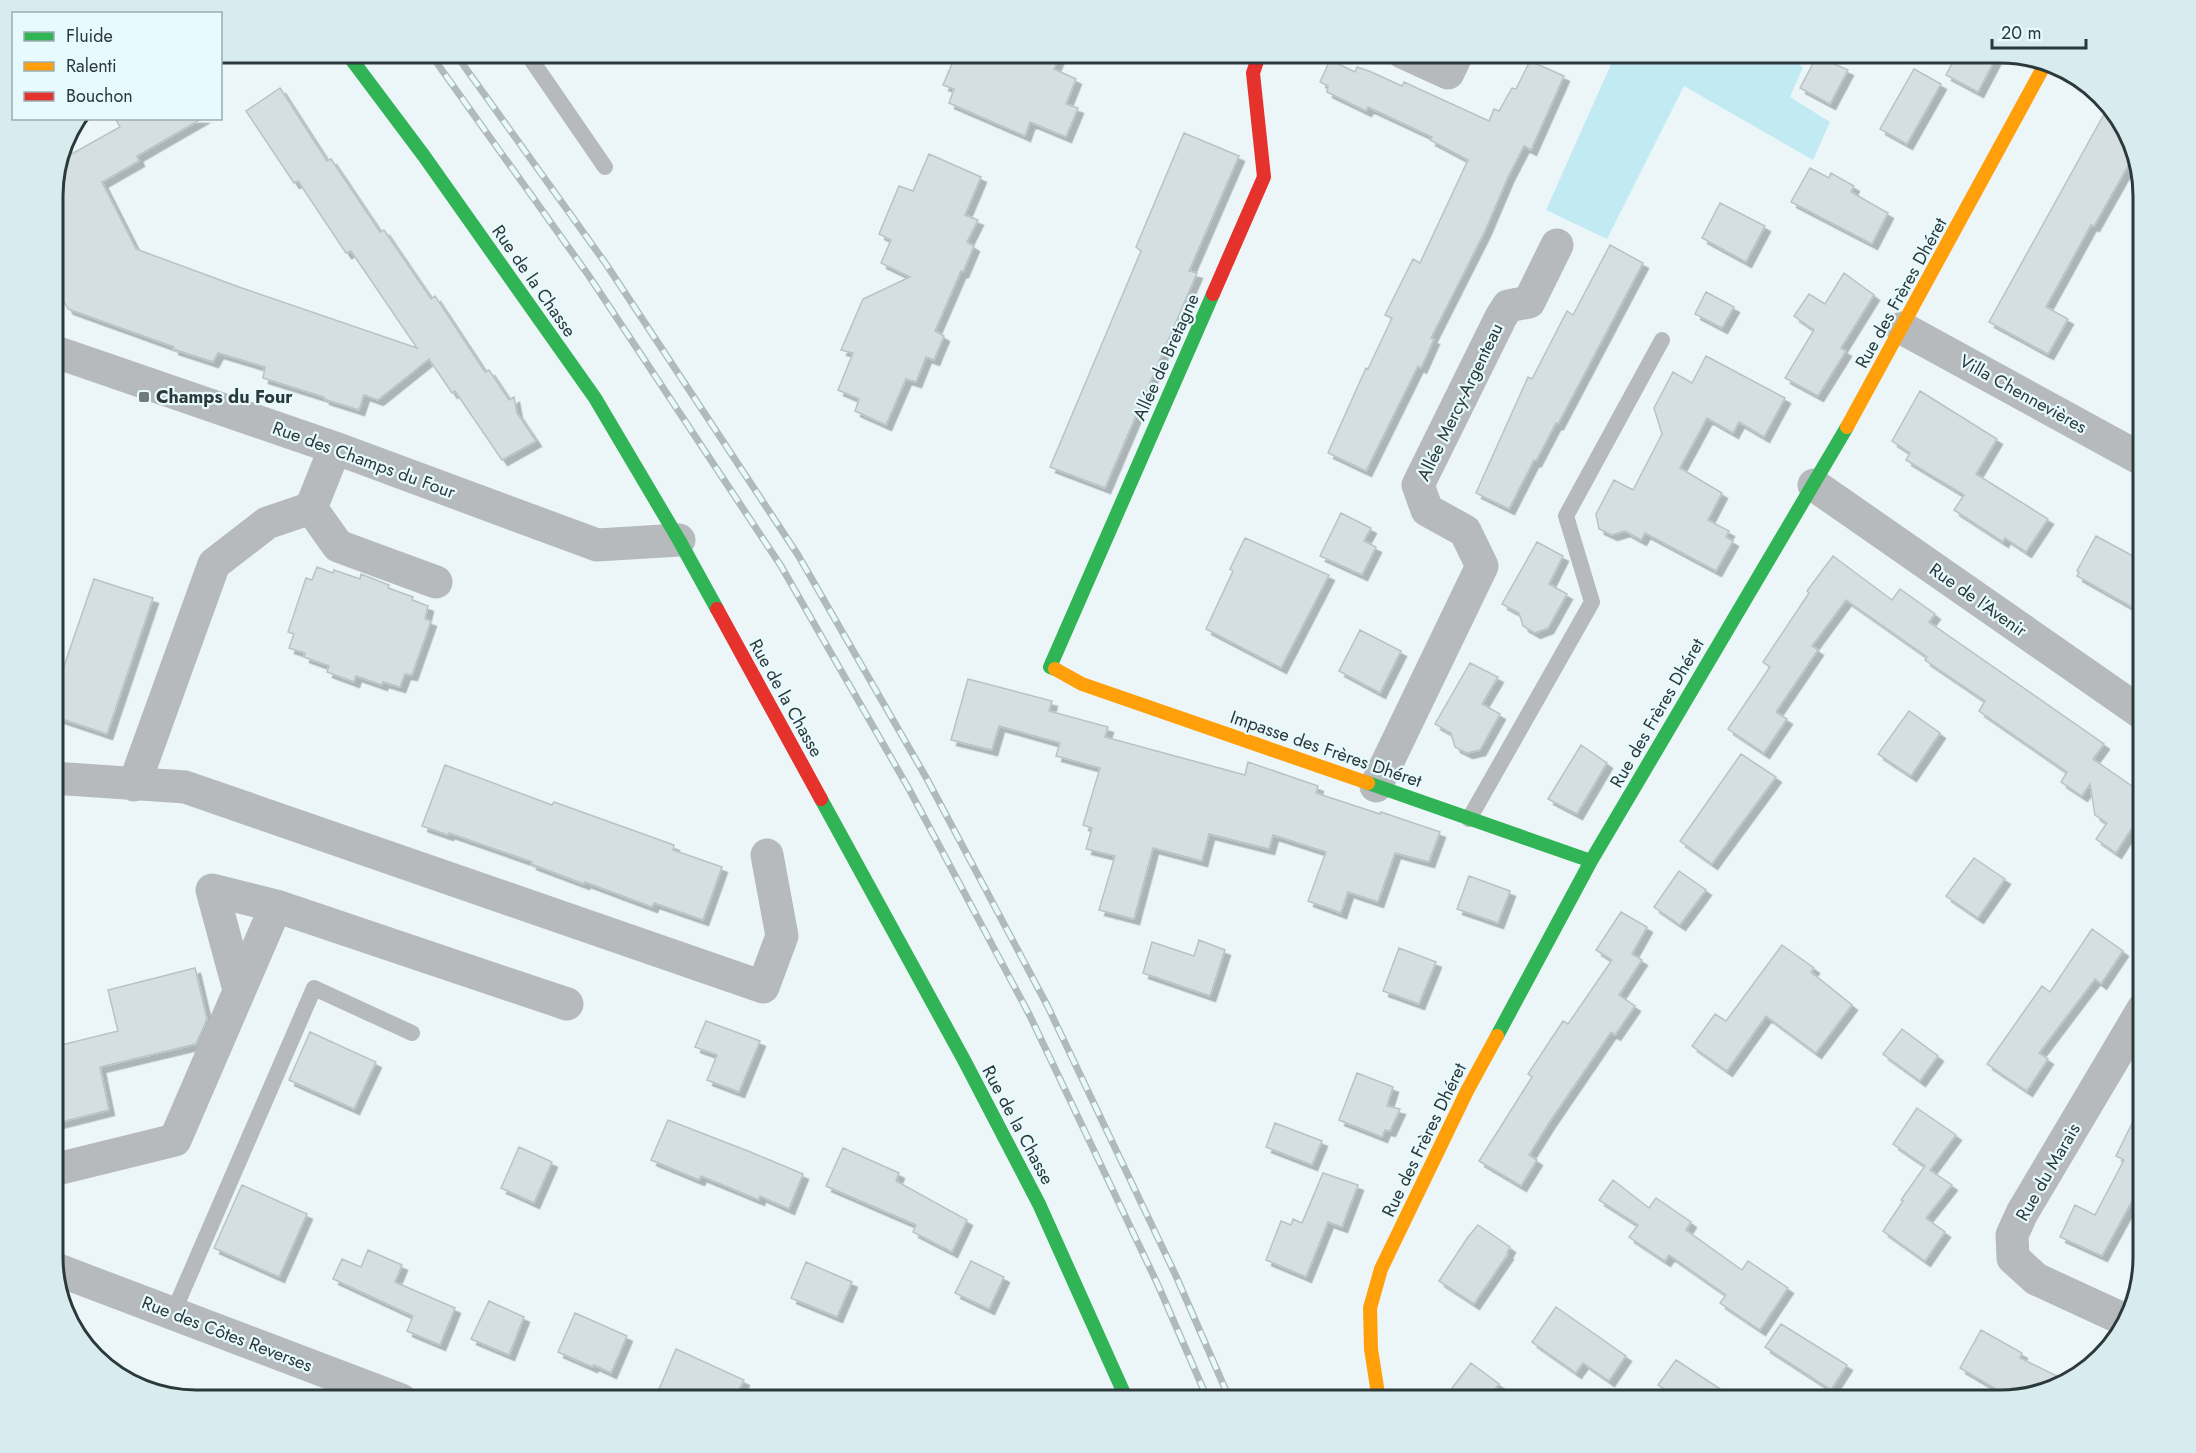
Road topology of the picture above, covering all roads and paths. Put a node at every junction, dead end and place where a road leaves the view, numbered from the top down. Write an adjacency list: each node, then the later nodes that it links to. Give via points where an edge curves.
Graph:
1 (354, 63): 16 (street, Rue de la Chasse, via 595,398)
2 (534, 63): 7 (lane)
3 (1256, 63): 18 (street, Allée de Bretagne, via 1253,72 1264,177)
4 (1427, 63): 5 (street, via 1449,73)
5 (1453, 63)
6 (2042, 70): 9 (street, Rue des Frères Dhéret)
7 (605, 167)
8 (1557, 245): 22 (street, Allée Mercy-Argenteau, via 1529,302 1508,306 1504,311 1418,485 1427,510 1465,531 1482,566)
9 (1902, 328): 13 (street, Villa Chennevières); 14 (street, Rue des Frères Dhéret)
10 (1662, 340): 23 (lane, via 1566,516 1592,602)
11 (63, 354): 12 (street, Rue des Champs du Four)
12 (335, 448): 15 (street); 16 (street, Rue des Champs du Four, via 597,545)
13 (2133, 454)
14 (1814, 485): 19 (street, Rue de l'Avenir); 25 (street, Rue des Frères Dhéret)
15 (311, 508): 17 (street, via 338,546); 21 (street, via 267,523 214,564)
16 (679, 540): 36 (street, Rue de la Chasse, via 1018,1163)
17 (435, 582)
18 (1050, 668): 22 (street, Impasse des Frères Dhéret, via 1082,684)
19 (2133, 706)
20 (63, 779): 21 (street)
21 (134, 785): 24 (street, via 185,787 763,987 782,936)
22 (1376, 786): 23 (street, Impasse des Frères Dhéret)
23 (1469, 819): 25 (street, Impasse des Frères Dhéret)
24 (767, 855)
25 (1591, 861): 37 (street, Rue des Frères Dhéret, via 1467,1090 1381,1269 1370,1308)
26 (276, 906): 27 (street); 27 (street, via 212,890); 28 (street)
27 (239, 990): 31 (street, via 175,1140)
28 (567, 1004)
29 (2133, 1027): 34 (street, Rue du Marais, via 2012,1235 2013,1258 2036,1279)
30 (412, 1033): 33 (lane, via 314,988)
31 (63, 1168)
32 (64, 1272): 33 (street, Rue des Côtes Reverses)
33 (173, 1313): 35 (street, Rue des Côtes Reverses)
34 (2118, 1317)
35 (372, 1390)
36 (1122, 1390)
37 (1377, 1390)

